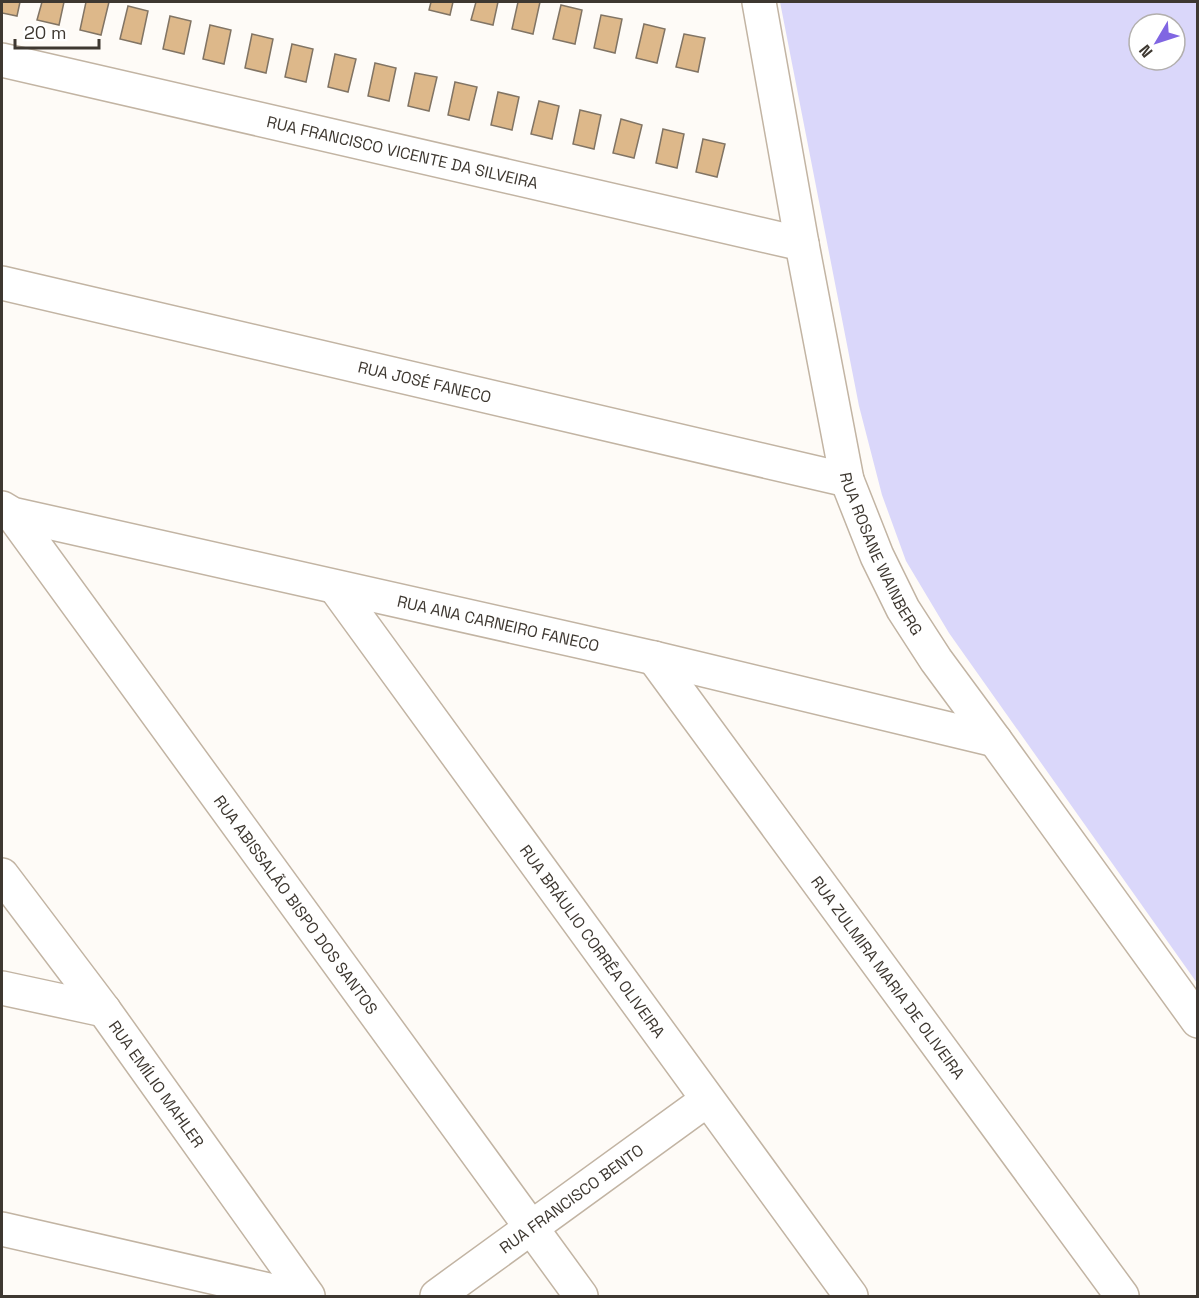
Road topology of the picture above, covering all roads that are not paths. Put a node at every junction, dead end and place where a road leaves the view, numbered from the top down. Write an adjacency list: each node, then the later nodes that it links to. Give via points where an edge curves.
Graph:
1 (750, 4): 3 (street, RUA ROSANE WAINBERG)
2 (2, 60): 3 (street, RUA FRANCISCO VICENTE DA SILVEIRA)
3 (802, 244): 5 (street, RUA ROSANE WAINBERG)
4 (2, 283): 5 (street, RUA JOSÉ FANECO)
5 (848, 480): 9 (street, RUA ROSANE WAINBERG, via 877,556 903,609)
6 (7, 511): 7 (street, RUA ANA CARNEIRO FANECO); 15 (street, RUA ABISSALÃO BISPO DOS SANTOS)
7 (335, 587): 8 (street, RUA ANA CARNEIRO FANECO); 14 (street, RUA BRÁULIO CORRÊA OLIVEIRA)
8 (654, 658): 9 (street, RUA ANA CARNEIRO FANECO); 22 (street, RUA ZULMIRA MARIA DE OLIVEIRA)
9 (995, 740): 13 (street, RUA ROSANE WAINBERG)
10 (2, 875): 12 (street, RUA EMÍLIO MAHLER)
11 (2, 988): 12 (street)
12 (104, 1010): 18 (street, RUA EMÍLIO MAHLER)
13 (1197, 1021)
14 (707, 1100): 15 (street, RUA FRANCISCO BENTO); 21 (street, RUA BRÁULIO CORRÊA OLIVEIRA)
15 (531, 1228): 19 (street, RUA FRANCISCO BENTO); 20 (street, RUA ABISSALÃO BISPO DOS SANTOS)
16 (2, 1229): 17 (street)
17 (296, 1296)
18 (308, 1296)
19 (437, 1296)
20 (580, 1296)
21 (851, 1296)
22 (1122, 1296)

